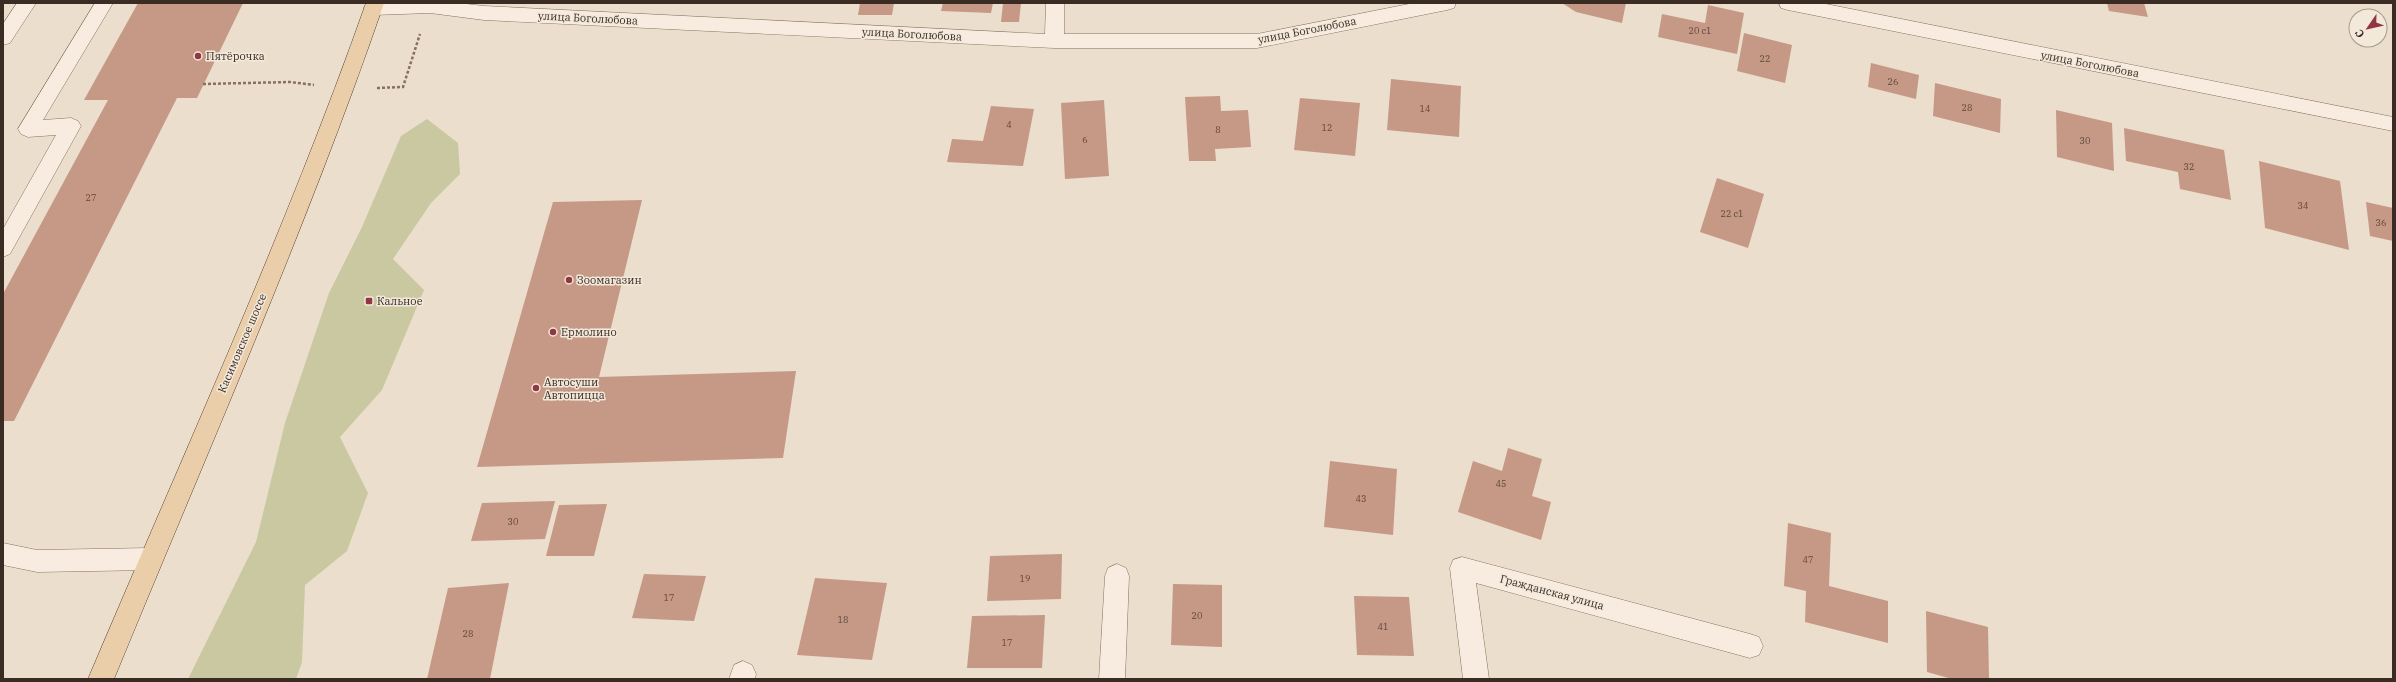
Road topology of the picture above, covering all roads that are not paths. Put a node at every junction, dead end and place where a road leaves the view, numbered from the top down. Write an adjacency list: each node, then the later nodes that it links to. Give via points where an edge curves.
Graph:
1 (27, 3): 8 (street)
2 (104, 3): 11 (street, via 28,129 71,126)
3 (1055, 3): 9 (street)
4 (1447, 3): 9 (street, улица Боголюбова, via 1257,41)
5 (1788, 3): 10 (street, улица Боголюбова)
6 (374, 6): 7 (street, улица Боголюбова); 13 (main road, Касимовское шоссе, via 345,89 261,298)
7 (486, 8): 9 (street, улица Боголюбова)
8 (3, 38)
9 (1054, 40)
10 (2393, 124)
11 (3, 248)
12 (3, 554): 13 (street, via 37,561)
13 (150, 559): 16 (main road, Касимовское шоссе)
14 (1117, 576): 17 (street)
15 (1750, 646): 18 (street, Гражданская улица, via 1462,568)
16 (101, 679)
17 (1112, 679)
18 (1476, 679)

